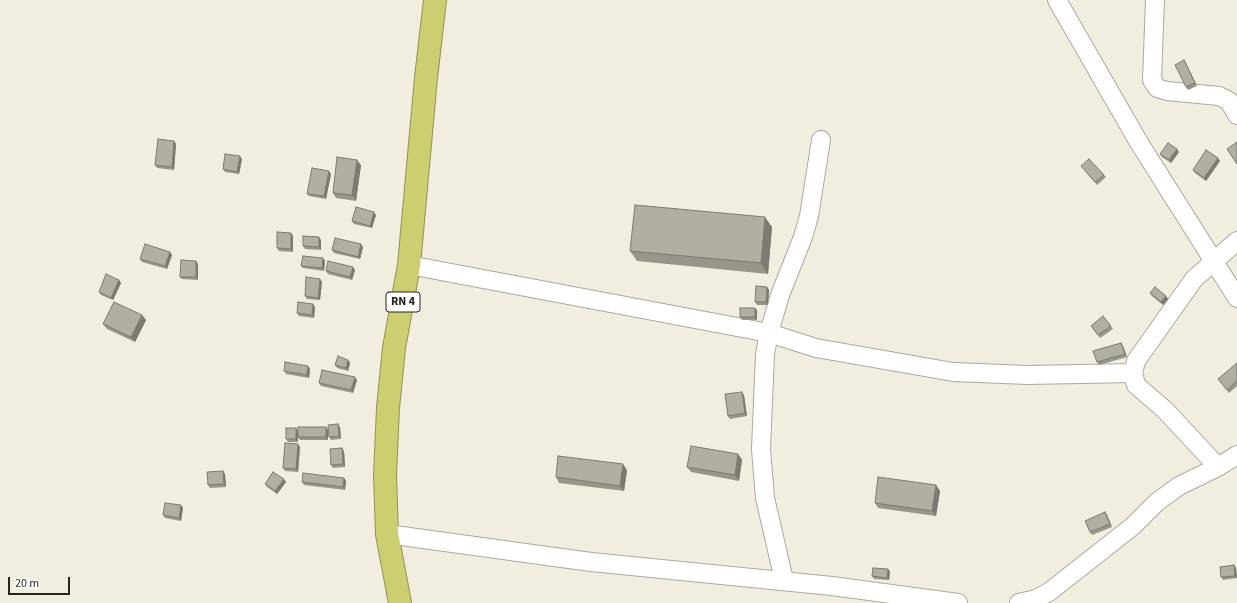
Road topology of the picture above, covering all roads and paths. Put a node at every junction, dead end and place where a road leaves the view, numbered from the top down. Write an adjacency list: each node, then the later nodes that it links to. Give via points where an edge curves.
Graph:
1 (435, 0): 8 (highway, RN 4)
2 (1057, 0): 7 (street, via 1138,141)
3 (1155, 0): 4 (street, via 1152,80 1157,88 1219,96 1229,101)
4 (1237, 115)
5 (821, 140): 10 (street, via 803,237 792,261)
6 (1237, 240): 7 (street)
7 (1213, 260): 9 (street); 11 (street, via 1194,279 1136,361)
8 (409, 265): 10 (street); 14 (highway, RN 4, via 394,348 388,408 385,475)
9 (1237, 298)
10 (769, 333): 11 (street, via 816,348 953,372 1028,375); 15 (street, via 765,354 762,456 764,498)
11 (1133, 373): 13 (street, via 1136,385 1165,410)
12 (1237, 455): 13 (street)
13 (1218, 467): 18 (street, via 1179,486 1157,502 1133,526 1048,592 1036,599)
14 (387, 534): 15 (street, via 591,562); 16 (highway, RN 4)
15 (784, 580): 17 (street)
16 (400, 603)
17 (958, 603)
18 (1019, 603)

